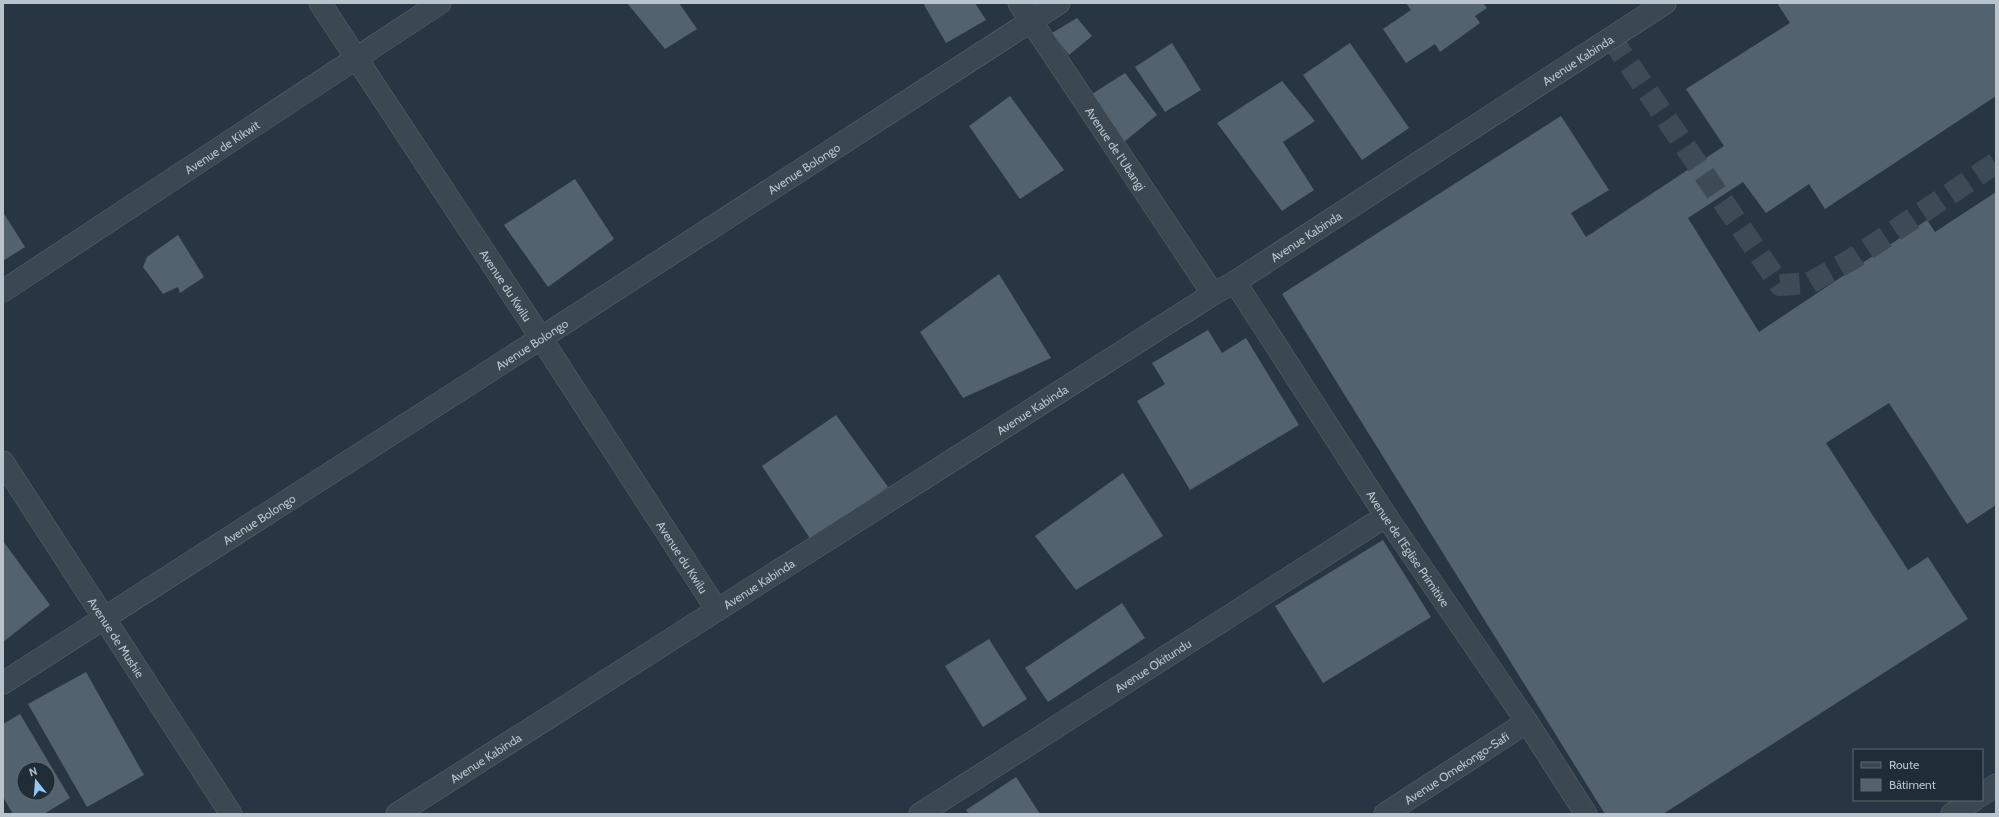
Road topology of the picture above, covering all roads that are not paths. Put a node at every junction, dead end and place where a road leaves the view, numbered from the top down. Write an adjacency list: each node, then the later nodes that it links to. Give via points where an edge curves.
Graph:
1 (320, 3): 7 (street, Avenue du Kwilu)
2 (440, 3): 7 (street, Avenue de Kikwit)
3 (1019, 3): 6 (street, Avenue de l'Ubangi)
4 (1059, 3): 6 (street, Avenue Bolongo)
5 (1657, 5): 8 (street, Avenue Kabinda)
6 (1031, 21): 10 (street, Avenue de l'Ubangi); 11 (street, Avenue Bolongo)
7 (355, 58): 9 (street, Avenue de Kikwit); 11 (street, Avenue du Kwilu)
8 (1235, 282): 10 (street, Avenue Kabinda); 13 (street, Avenue de l'Eglise Primitive)
9 (3, 291)
10 (1213, 294): 14 (street, Avenue Kabinda)
11 (541, 338): 14 (street, Avenue du Kwilu); 15 (street, Avenue Bolongo)
12 (3, 462): 15 (street, Avenue de Mushie)
13 (1386, 516): 17 (street, Avenue de l'Eglise Primitive); 23 (street, Avenue Okitundu)
14 (716, 610): 22 (street, Avenue Kabinda)
15 (103, 617): 16 (street, Avenue Bolongo); 21 (street, Avenue de Mushie)
16 (3, 683)
17 (1527, 722): 24 (street, Avenue Omekongo-Safi); 25 (street, Avenue de l'Eglise Primitive)
18 (1996, 786): 19 (street)
19 (1983, 794)
20 (1972, 801): 26 (street)
21 (231, 814)
22 (397, 814)
23 (920, 814)
24 (1385, 814)
25 (1586, 814)
26 (1952, 814)

